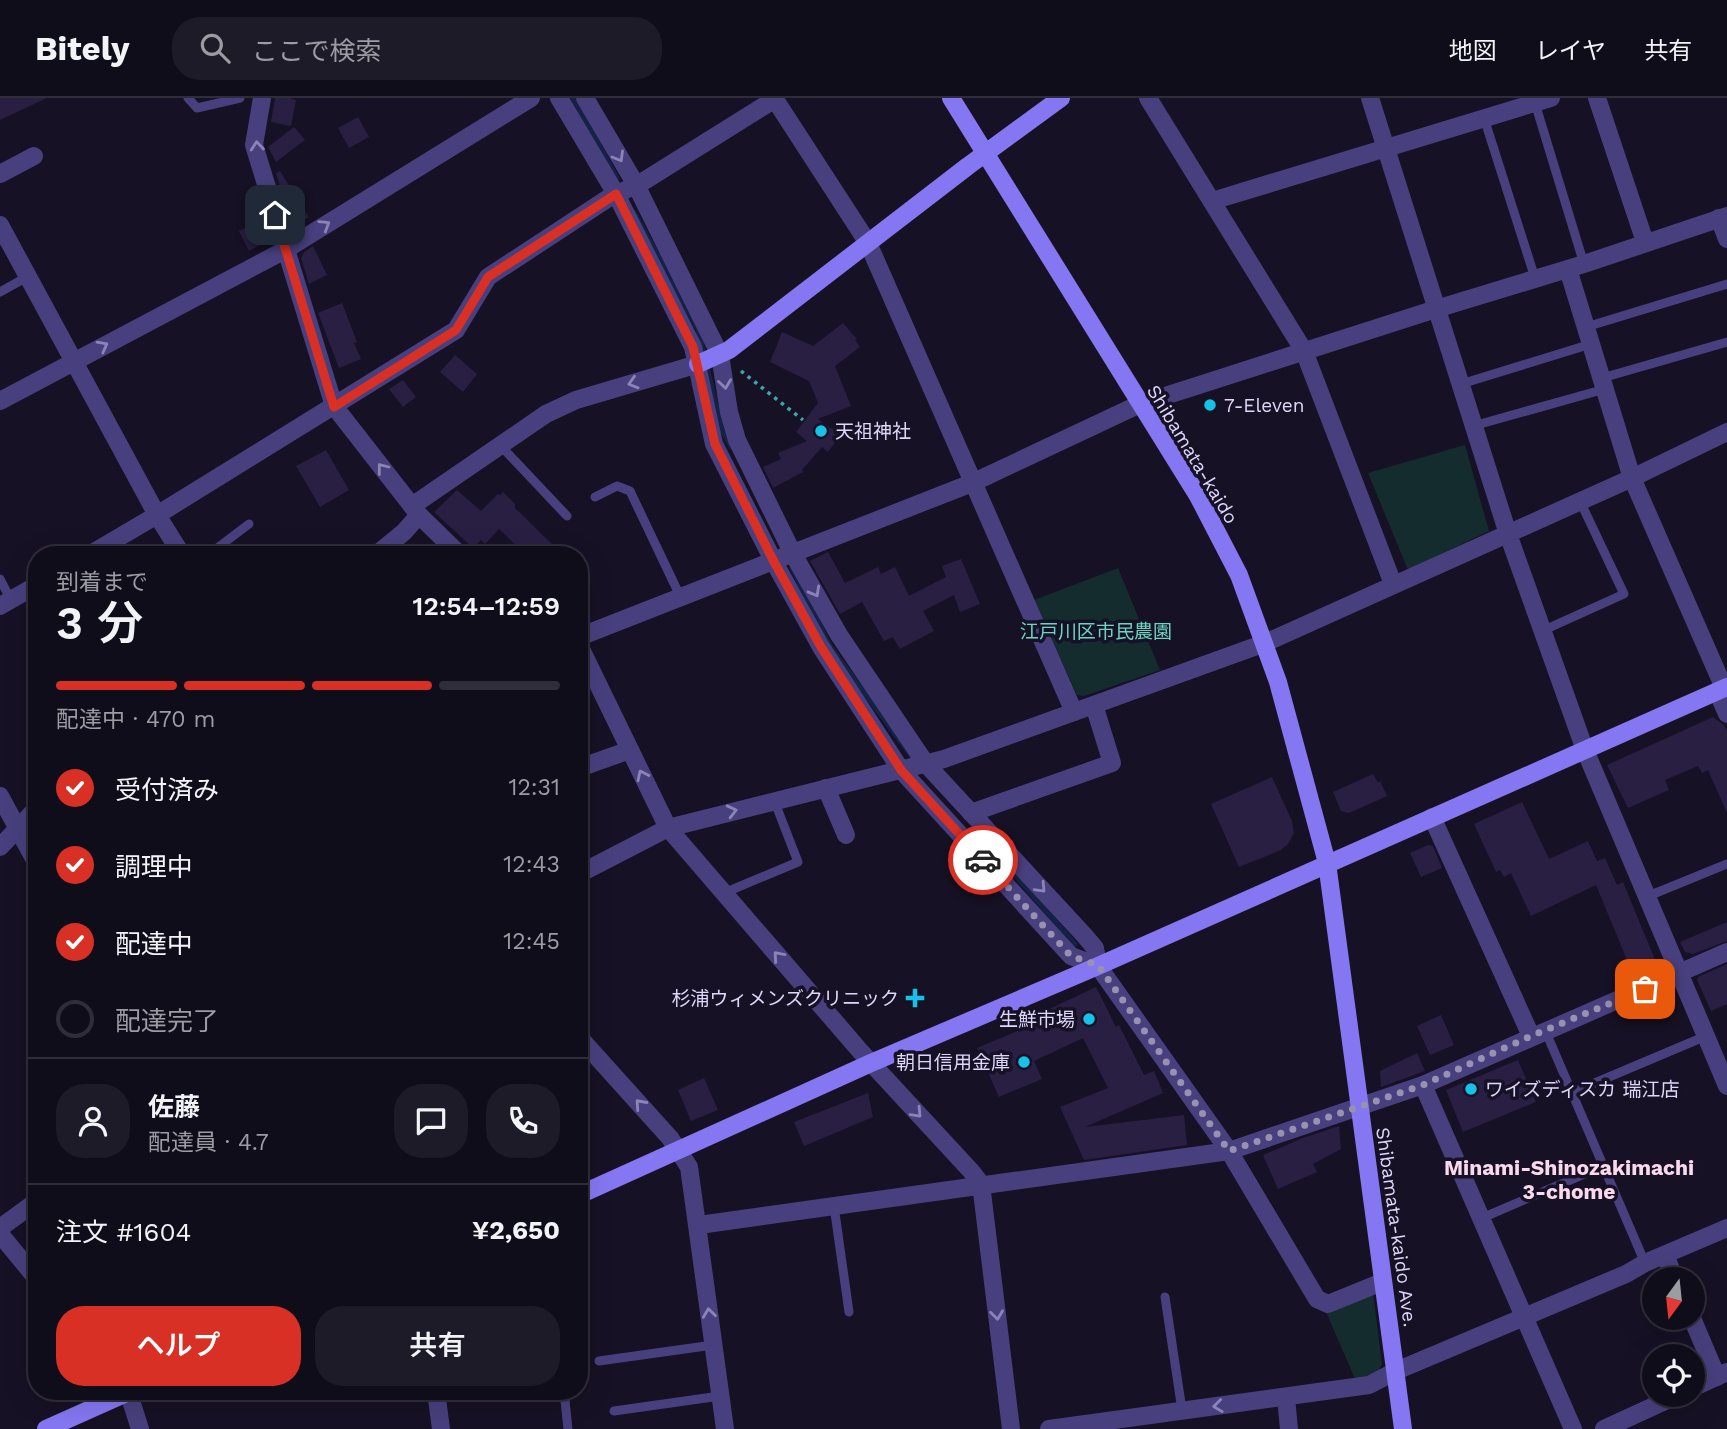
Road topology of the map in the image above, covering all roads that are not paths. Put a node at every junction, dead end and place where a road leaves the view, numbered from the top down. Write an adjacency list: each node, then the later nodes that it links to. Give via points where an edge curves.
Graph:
1 (188, 98): 2 (lane, via 197,108)
2 (240, 98)
3 (262, 98): 26 (street, one-way to 3, via 254,145)
4 (531, 98): 26 (street, one-way to 4)
5 (559, 98): 19 (street)
6 (585, 98): 19 (street, one-way to 19)
7 (775, 98): 19 (street); 25 (street)
8 (951, 98): 16 (street, Shibamata-kaido)
9 (1061, 98): 16 (street)
10 (1149, 98): 20 (street)
11 (1370, 98): 15 (street)
12 (1597, 98): 24 (street)
13 (1543, 100): 14 (street); 27 (lane)
14 (1483, 118): 15 (street); 29 (lane)
15 (1385, 148): 20 (street); 32 (street)
16 (985, 153): 25 (street); 41 (street, Shibamata-kaido)
17 (34, 156): 18 (street)
18 (0, 174)
19 (626, 190): 36 (street); 42 (street, via 488,277 456,330)
20 (1212, 201): 35 (street)
21 (1723, 217): 23 (street); 24 (street)
22 (0, 225): 28 (street)
23 (1727, 239)
24 (1645, 242): 27 (street)
25 (868, 243): 36 (street, via 729,350); 47 (street)
26 (285, 250): 37 (street, one-way to 26); 42 (street)
27 (1576, 266): 29 (street); 33 (street)
28 (27, 277): 31 (lane); 37 (street)
29 (1535, 278): 32 (street)
30 (1727, 284): 33 (lane)
31 (0, 292)
32 (1436, 309): 35 (street); 38 (street)
33 (1588, 336): 38 (lane); 39 (street)
34 (1727, 342): 39 (lane)
35 (1304, 351): 41 (street); 63 (street)
36 (708, 360): 45 (street, one-way to 45, via 576,400 545,414); 60 (street, one-way to 60, via 737,440); 61 (street, via 707,418 715,444)
37 (72, 362): 40 (street); 51 (street)
38 (1461, 384): 43 (street)
39 (1603, 384): 43 (lane); 46 (street)
40 (0, 401)
41 (1140, 404): 47 (street); 69 (street, Shibamata-kaido, via 1239,575)
42 (334, 407): 50 (street, one-way to 42); 51 (street)
43 (1473, 426): 54 (street)
44 (1727, 432): 46 (street)
45 (500, 445): 50 (street); 52 (lane)
46 (1632, 478): 49 (street); 71 (street)
47 (972, 483): 60 (street); 73 (street)
48 (595, 497): 65 (lane, via 617,486 629,491)
49 (1580, 501): 54 (street); 67 (lane, via 1624,594)
50 (415, 511): 58 (street, via 404,532); 59 (street)
51 (157, 516): 55 (street); 56 (street)
52 (567, 516)
53 (249, 524): 57 (lane)
54 (1508, 534): 63 (street); 67 (street)
55 (105, 546)
56 (177, 546)
57 (220, 546)
58 (387, 546)
59 (451, 546)
60 (792, 552): 61 (street); 77 (street, one-way to 77, via 839,635)
61 (773, 560): 65 (street); 79 (street, via 821,647)
62 (0, 579): 66 (lane)
63 (1393, 584): 69 (street)
64 (28, 590): 66 (street)
65 (680, 596): 68 (street)
66 (6, 603)
67 (1542, 631): 76 (street)
68 (588, 633)
69 (1265, 643): 72 (street); 91 (street, Shibamata-kaido)
70 (588, 663): 75 (street)
71 (1723, 689): 74 (street); 76 (street)
72 (1094, 705): 73 (street); 83 (street, via 1112,763)
73 (1074, 712): 77 (street)
74 (1727, 714)
75 (631, 750): 78 (street); 86 (street, one-way to 75)
76 (1585, 750): 84 (street); 95 (street)
77 (926, 764): 79 (street); 83 (street)
78 (588, 765)
79 (901, 770): 80 (street); 97 (street, via 1071,956)
80 (826, 788): 82 (street); 88 (street)
81 (0, 796): 87 (street)
82 (774, 800): 86 (street, one-way to 82); 94 (lane, via 798,862)
83 (971, 813): 97 (street, one-way to 97, via 1095,948)
84 (1432, 817): 91 (street); 99 (street)
85 (28, 818): 87 (street)
86 (668, 828): 93 (street); 94 (street)
87 (18, 829): 89 (street); 90 (street)
88 (846, 835)
89 (0, 847)
90 (28, 847)
91 (1327, 863): 97 (street); 106 (street, Shibamata-kaido Ave.)
92 (1727, 864): 95 (lane)
93 (588, 869)
94 (724, 893): 102 (street, one-way to 94)
95 (1646, 897): 98 (street)
96 (1727, 952): 98 (street)
97 (1098, 965): 102 (street); 108 (street)
98 (1681, 973): 99 (street); 100 (street)
99 (1538, 1033): 103 (street); 105 (lane)
100 (1706, 1036): 104 (street); 105 (lane)
101 (588, 1047): 107 (street, one-way to 101)
102 (871, 1063): 107 (street); 110 (street, one-way to 110)
103 (1423, 1085): 106 (street); 114 (street)
104 (1727, 1086)
105 (1571, 1093): 109 (lane)
106 (1360, 1108): 108 (street); 123 (street, Shibamata-kaido Ave.)
107 (680, 1151): 111 (street); 115 (street, via 689,1167)
108 (1229, 1151): 110 (street); 123 (street, via 1317,1299 1328,1304)
109 (1603, 1166): 114 (lane); 120 (lane)
110 (981, 1184): 112 (street); 147 (street, one-way to 147)
111 (588, 1191)
112 (834, 1205): 115 (street); 125 (lane)
113 (28, 1208): 116 (street)
114 (1482, 1218): 126 (street)
115 (699, 1225): 128 (street, one-way to 115)
116 (0, 1228)
117 (1727, 1228): 119 (street)
118 (0, 1234): 122 (street)
119 (1665, 1255): 120 (street); 121 (street)
120 (1645, 1264): 126 (street)
121 (1670, 1267)
122 (28, 1268)
123 (1382, 1282): 130 (street, Shibamata-kaido Ave.)
124 (1165, 1297): 140 (lane)
125 (849, 1312)
126 (1522, 1317): 130 (street); 151 (street)
127 (1698, 1330): 131 (street)
128 (713, 1346): 129 (lane); 133 (street)
129 (599, 1361)
130 (1395, 1371): 134 (street, via 1369,1385); 150 (street, Shibamata-kaido Ave.)
131 (1722, 1375): 132 (street)
132 (1705, 1382)
133 (720, 1396): 141 (lane); 146 (street)
134 (1286, 1397): 140 (street, one-way to 140); 149 (street)
135 (111, 1400): 142 (street)
136 (131, 1400): 143 (street)
137 (437, 1400): 144 (street)
138 (565, 1400): 145 (lane)
139 (1652, 1407): 152 (street)
140 (1182, 1410): 148 (street)
141 (614, 1411)
142 (46, 1429)
143 (140, 1429)
144 (441, 1429)
145 (568, 1429)
146 (725, 1429)
147 (1011, 1429)
148 (1049, 1429)
149 (1289, 1429)
150 (1403, 1429)
151 (1573, 1429)
152 (1604, 1429)

